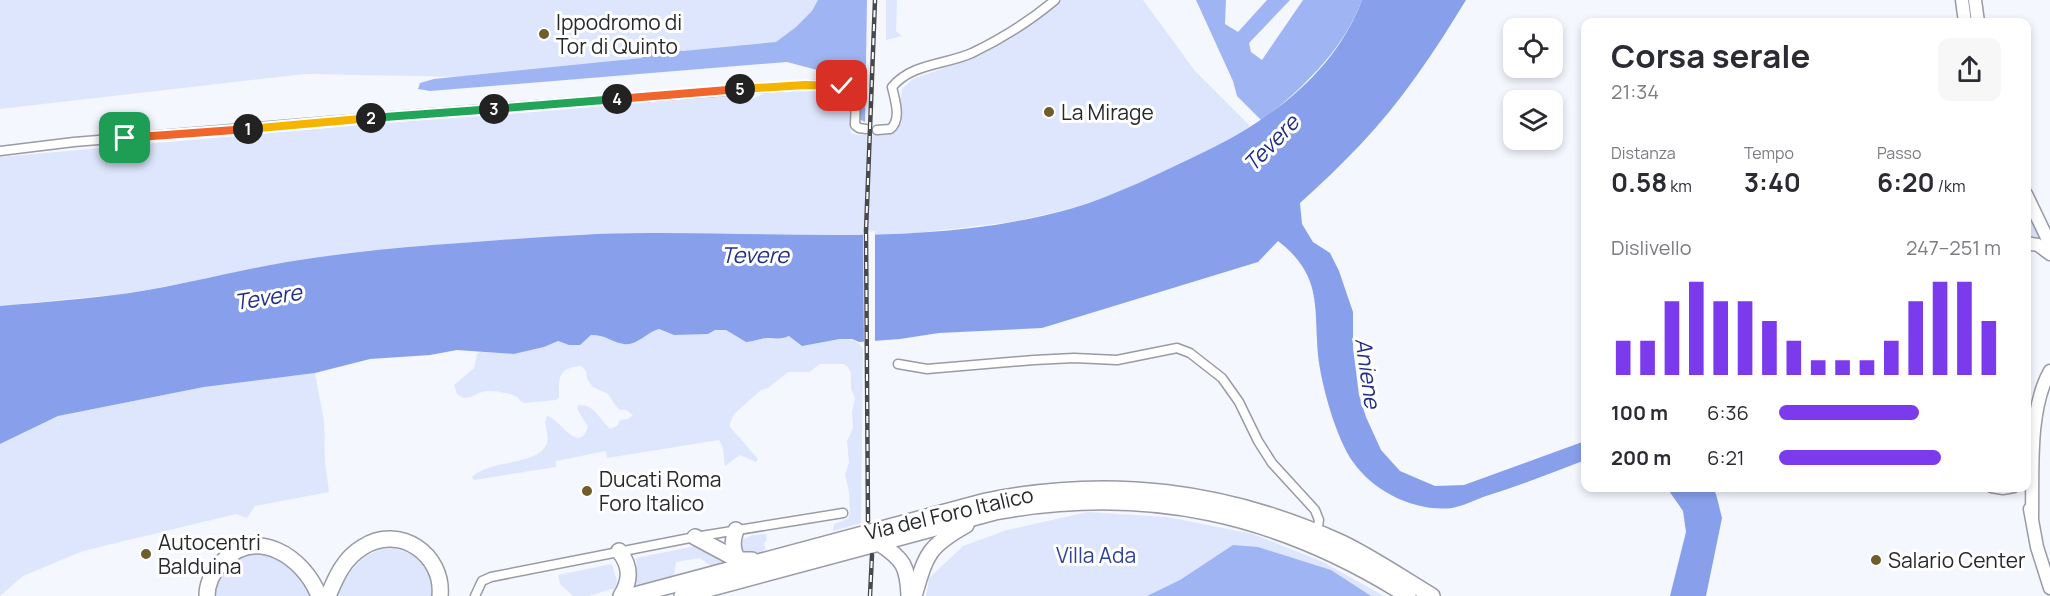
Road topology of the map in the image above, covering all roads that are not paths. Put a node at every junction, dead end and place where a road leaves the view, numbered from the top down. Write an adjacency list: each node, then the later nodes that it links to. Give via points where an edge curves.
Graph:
1 (1054, 0): 7 (street, via 990,44 953,60 910,71 900,78 892,87 895,125)
2 (1962, 0): 4 (main road)
3 (1975, 0): 5 (main road)
4 (1964, 18)
5 (1977, 18)
6 (866, 129): 8 (street, via 855,125 856,95 852,88 805,85)
7 (877, 130)
8 (0, 151)
9 (2031, 199): 11 (main road)
10 (2031, 204): 13 (main road)
11 (2050, 220)
12 (2031, 244): 14 (main road)
13 (2050, 244)
14 (2050, 254)
15 (898, 364): 22 (street, via 927,369 1074,358 1117,360 1177,348 1190,353 1222,378 1272,464 1315,510 1319,520)
16 (2050, 371): 20 (main road, via 2036,411)
17 (2027, 492): 20 (main road)
18 (843, 513): 21 (street, Via del Foro Italico)
19 (984, 515): 24 (highway, Via del Foro Italico); 38 (highway, via 933,548 923,565); 39 (highway, Via del Foro Italico, via 1083,501 1185,508 1291,536 1354,564)
20 (2032, 517): 28 (main road)
21 (736, 530): 23 (street, Via del Foro Italico); 27 (highway, via 733,542)
22 (1317, 532): 26 (highway, Via del Foro Italico, via 1200,497 1165,491 1092,488 986,501); 40 (highway, Via del Foro Italico, via 1364,554)
23 (695, 537): 25 (street, Via del Foro Italico); 27 (highway)
24 (879, 543): 36 (highway, Via del Foro Italico); 37 (highway, via 902,561)
25 (619, 551): 33 (street, Via del Foro Italico, via 490,577 482,581); 34 (highway, via 629,569)
26 (782, 556): 27 (highway); 35 (highway, Via del Foro Italico)
27 (738, 560)
28 (2050, 588)
29 (207, 596): 30 (highway, via 210,580 222,562 239,550 257,546 291,557 307,574)
30 (319, 596)
31 (328, 596): 32 (highway, via 351,556 369,543 389,540 406,543 427,554 439,575)
32 (440, 596)
33 (476, 596)
34 (621, 596)
35 (631, 596)
36 (682, 596)
37 (909, 596)
38 (914, 596)
39 (1408, 596)
40 (1432, 596)

